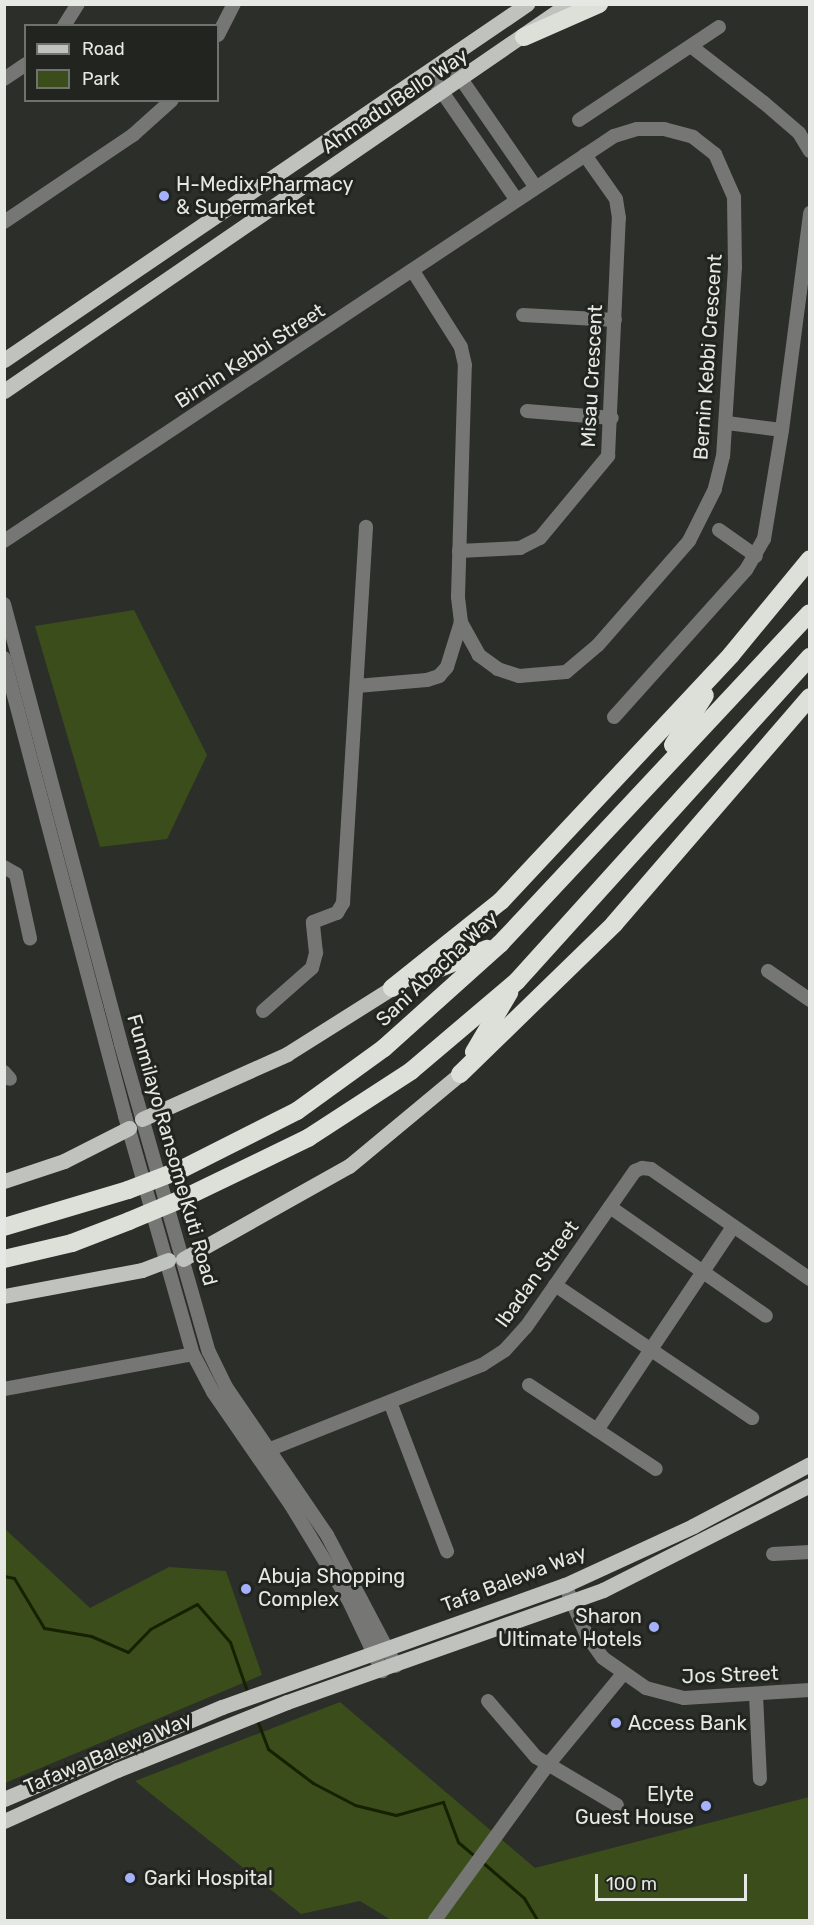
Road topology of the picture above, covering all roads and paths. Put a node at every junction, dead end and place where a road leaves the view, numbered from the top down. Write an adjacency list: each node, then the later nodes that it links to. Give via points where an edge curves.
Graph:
1 (78, 4): 6 (street)
2 (234, 4): 8 (street)
3 (527, 4): 11 (main road, Ahmadu Bello Way)
4 (568, 4): 9 (main road, Ahmadu Bello Way)
5 (599, 4): 9 (highway)
6 (65, 24)
7 (719, 27): 10 (street)
8 (219, 33)
9 (524, 37): 15 (main road, Ahmadu Bello Way)
10 (692, 47): 18 (street); 19 (street, via 799,133)
11 (448, 60): 13 (main road, Ahmadu Bello Way); 15 (street)
12 (24, 65): 14 (street)
13 (429, 73): 16 (street); 28 (main road, Ahmadu Bello Way)
14 (4, 79)
15 (462, 80): 16 (main road, Ahmadu Bello Way); 21 (street)
16 (444, 93): 22 (street); 29 (main road, Ahmadu Bello Way)
17 (170, 102): 24 (street, via 133,135)
18 (579, 120)
19 (810, 151)
20 (585, 155): 21 (street, Bernin Kebbi Crescent); 27 (street, Misau Crescent, via 616,198 619,218); 32 (street, Bernin Kebbi Crescent, via 614,136 637,129 664,129 700,143 715,154 727,176 736,224)
21 (535, 186): 22 (street, Bernin Kebbi Crescent)
22 (516, 199): 25 (street, Birnin Kebbi Street)
23 (810, 213): 33 (street)
24 (4, 222)
25 (413, 271): 36 (street, Birnin Kebbi Street); 37 (street, Bernin Kebbi Crescent, via 461,347 465,365)
26 (523, 315): 27 (street)
27 (615, 320): 31 (street, Misau Crescent)
28 (4, 360)
29 (4, 391)
30 (527, 411): 31 (street)
31 (612, 418): 37 (street, Misau Crescent, via 612,442 604,462 540,538 520,548)
32 (727, 423): 33 (street); 42 (street, Bernin Kebbi Crescent, via 715,489 698,528 667,569 582,661 566,672 519,676 498,669 479,656)
33 (782, 430): 38 (street, via 764,539)
34 (366, 527): 47 (street)
35 (719, 530): 38 (street)
36 (4, 542)
37 (459, 550): 42 (street, Bernin Kebbi Crescent)
38 (756, 556): 49 (street)
39 (810, 559): 44 (highway)
40 (4, 604): 43 (street, Funmilayo Ransome Kuti Road)
41 (810, 613): 51 (highway, Sani Abacha Way)
42 (461, 622): 47 (street, via 447,667 439,676)
43 (8, 629): 61 (street, Funmilayo Ransome Kuti Road)
44 (730, 655): 51 (highway); 57 (highway, via 501,901)
45 (4, 657): 62 (street, Funmilayo Ransome Kuti Road)
46 (810, 657): 50 (highway)
47 (357, 686): 59 (street, via 343,903 337,913 313,922 316,953 312,968)
48 (809, 698): 50 (highway); 60 (highway, via 614,924)
49 (614, 717)
50 (708, 773): 56 (highway)
51 (651, 779): 54 (highway, Sani Abacha Way)
52 (4, 867): 53 (street, via 16,874)
53 (30, 938)
54 (500, 944): 57 (highway); 65 (highway, Sani Abacha Way, bridge, via 384,1048 297,1111 180,1170 128,1190)
55 (768, 971): 58 (street)
56 (517, 981): 60 (highway); 67 (highway, bridge, via 411,1071 308,1138 129,1221 72,1243)
57 (392, 988): 61 (main road, Sani Abacha Way, via 288,1054)
58 (810, 1000)
59 (263, 1011)
60 (460, 1074): 68 (main road, via 349,1166)
61 (142, 1119): 68 (street, Funmilayo Ransome Kuti Road)
62 (129, 1128): 63 (main road, via 64,1161); 68 (street, Funmilayo Ransome Kuti Road)
63 (4, 1181)
64 (610, 1207): 66 (street, Ibadan Street, via 635,1171 651,1169); 69 (street); 71 (street, Ibadan Street)
65 (4, 1227)
66 (734, 1227): 69 (street); 70 (street, Ibadan Street)
67 (4, 1259)
68 (176, 1260): 72 (main road); 75 (street, Funmilayo Ransome Kuti Road); 81 (street, Funmilayo Ransome Kuti Road, via 209,1352)
69 (702, 1273): 73 (street); 74 (street)
70 (810, 1279)
71 (555, 1285): 74 (street); 78 (street, Ibadan Street, via 505,1350 482,1365)
72 (4, 1296)
73 (766, 1316)
74 (650, 1350): 79 (street); 80 (street)
75 (193, 1354): 77 (street); 81 (street, Funmilayo Ransome Kuti Road, via 213,1392)
76 (529, 1385): 80 (street)
77 (4, 1389)
78 (390, 1402): 81 (street, Ibadan Street); 85 (street)
79 (752, 1418)
80 (597, 1430): 83 (street)
81 (263, 1452): 90 (street, Funmilayo Ransome Kuti Road, via 327,1535)
82 (810, 1464): 88 (main road, Tafa Balewa Way, via 693,1526)
83 (656, 1469)
84 (810, 1485): 89 (main road, Tafa Balewa Way, via 645,1571)
85 (447, 1551)
86 (810, 1552): 87 (street)
87 (773, 1554)
88 (565, 1585): 89 (street, Jos Street); 90 (main road, Tafa Balewa Way)
89 (571, 1602): 91 (main road, Tafa Balewa Way); 92 (street, Jos Street, via 587,1636)
90 (381, 1650): 91 (street, Funmilayo Ransome Kuti Road); 96 (main road, Tafa Balewa Way)
91 (389, 1668): 97 (main road, Tafa Balewa Way)
92 (622, 1675): 94 (street, Jos Street, via 664,1696); 98 (street)
93 (810, 1690): 94 (street, Jos Street)
94 (756, 1695): 99 (street)
95 (488, 1701): 98 (street)
96 (222, 1707): 100 (main road, Tafawa Balewa Way)
97 (229, 1725): 102 (main road, Tafawa Balewa Way)
98 (547, 1766): 101 (street); 103 (street)
99 (760, 1779)
100 (4, 1799)
101 (617, 1805)
102 (4, 1821)
103 (435, 1920)

